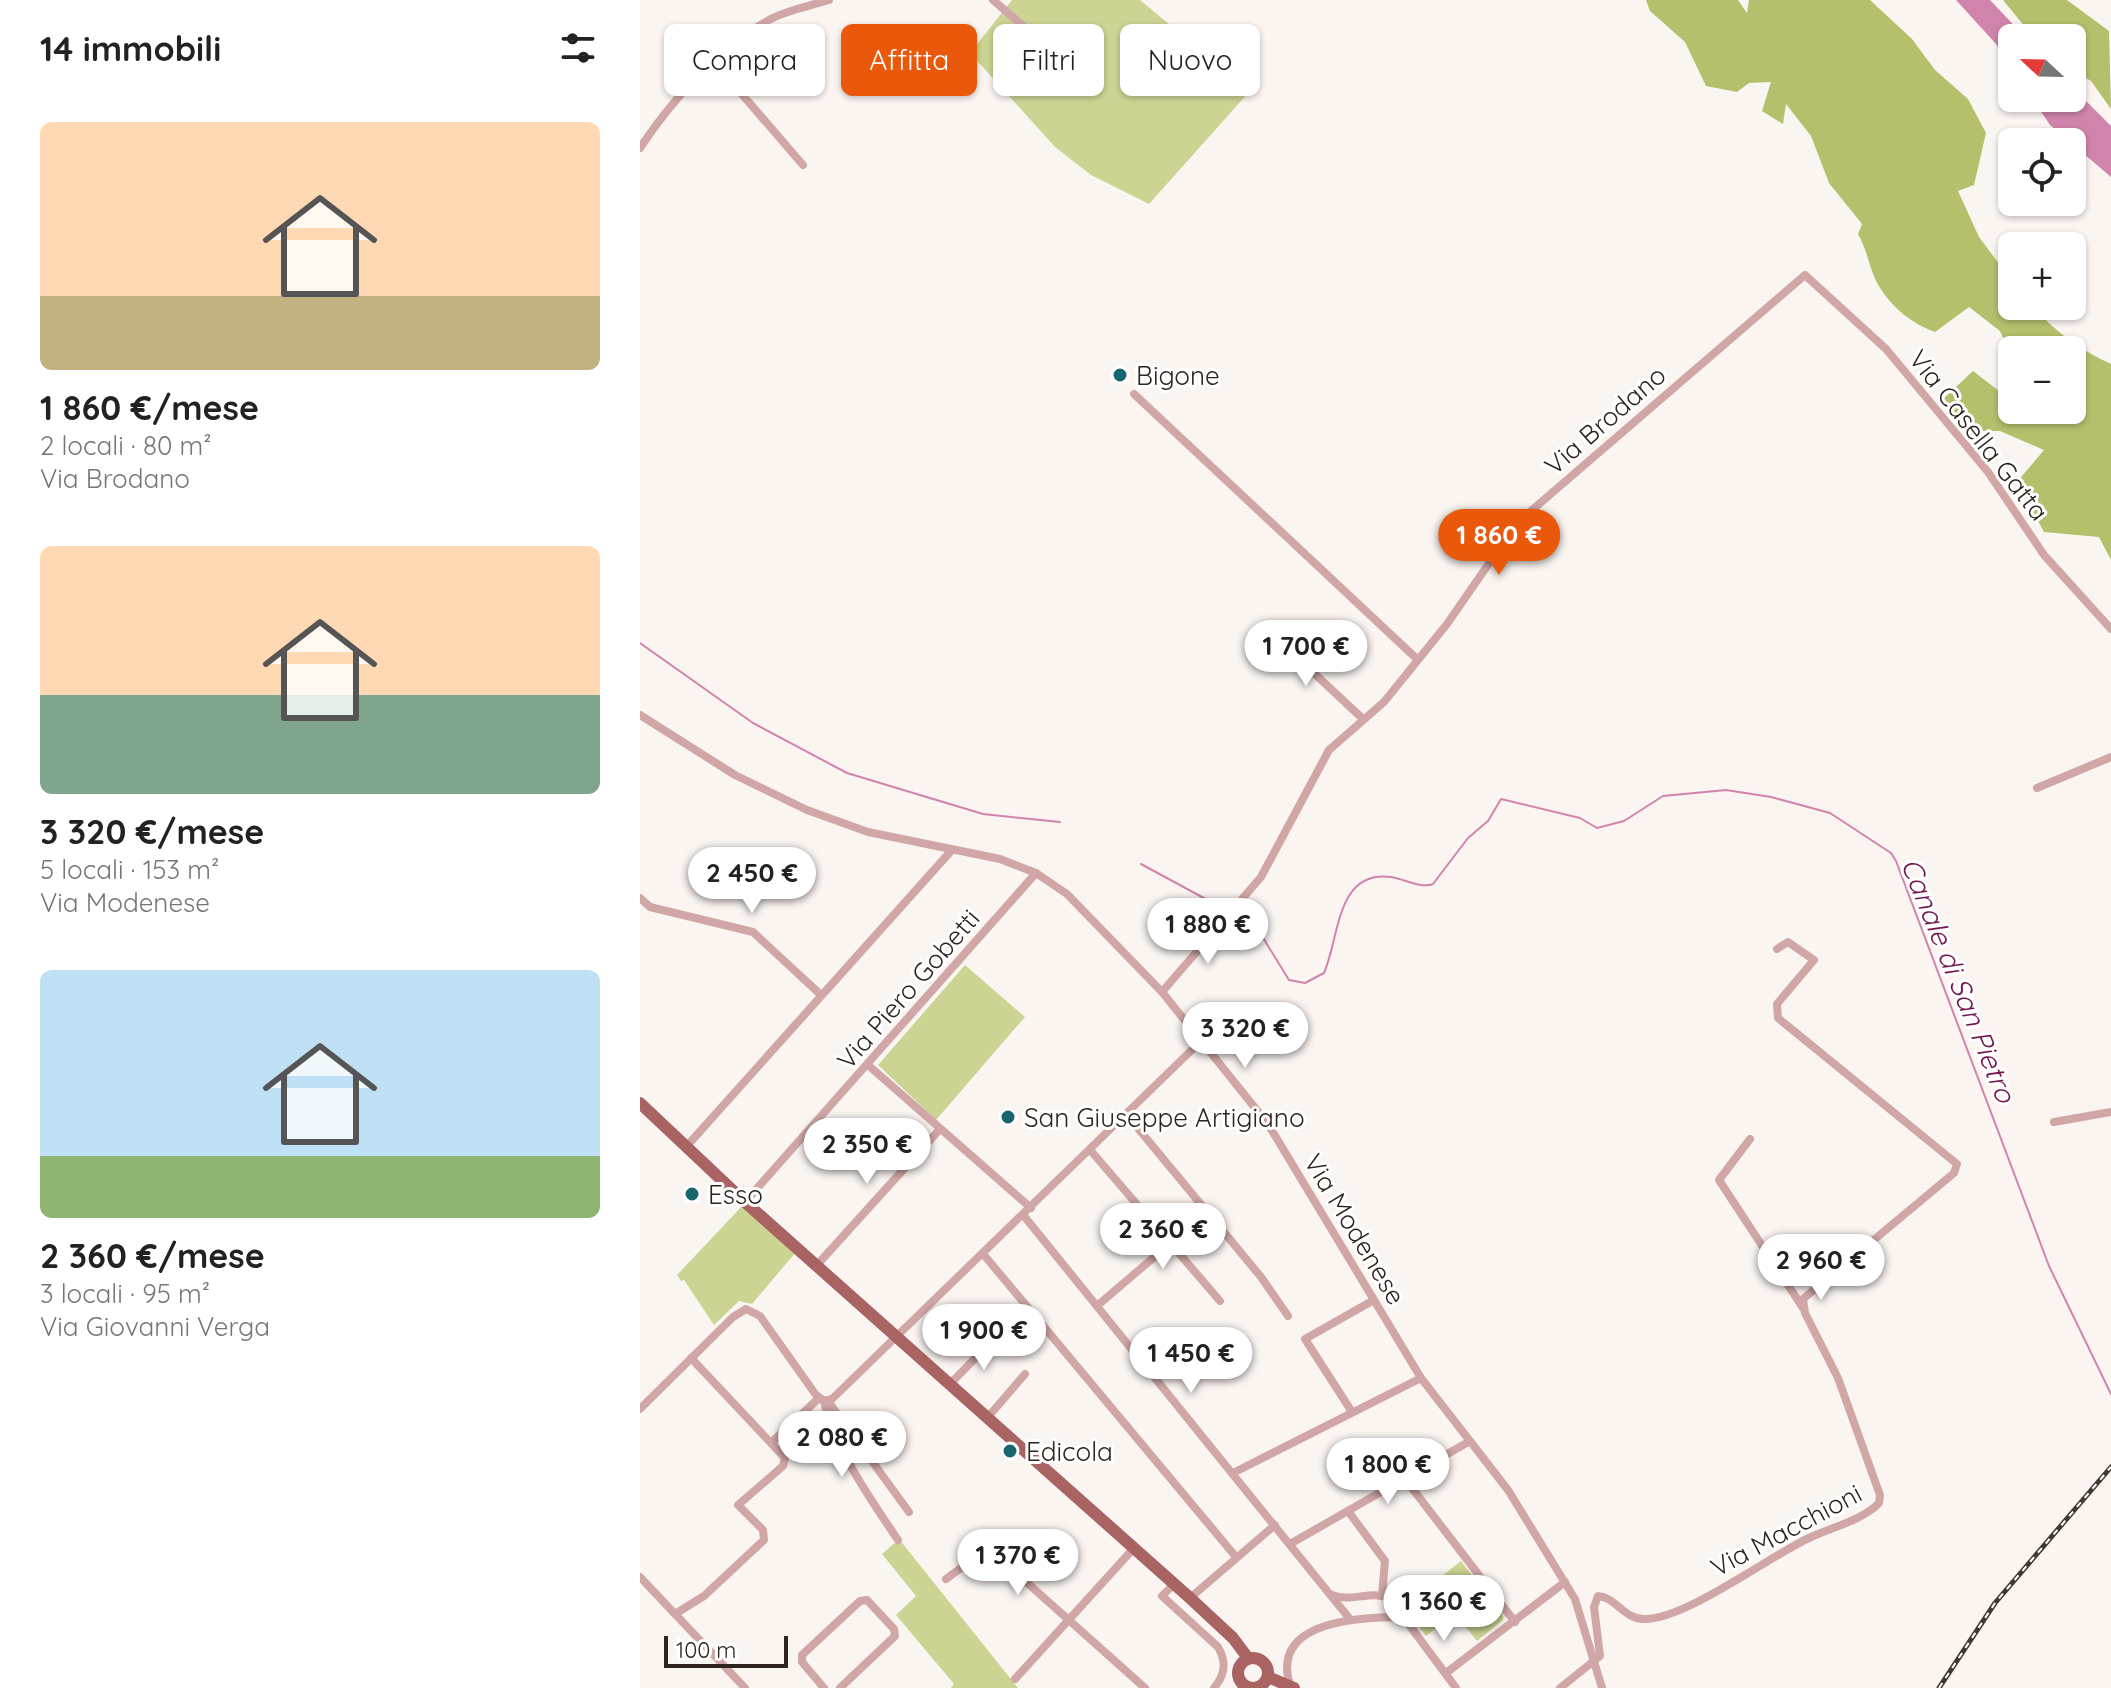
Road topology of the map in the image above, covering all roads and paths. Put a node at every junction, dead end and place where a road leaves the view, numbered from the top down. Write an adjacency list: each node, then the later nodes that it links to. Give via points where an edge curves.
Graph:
1 (829, 0): 3 (street)
2 (993, 0): 4 (street)
3 (764, 24)
4 (1021, 24)
5 (681, 96): 7 (street)
6 (743, 96): 8 (street)
7 (640, 148)
8 (803, 165)
9 (1805, 275): 11 (street, Via Casella Gatta, via 1886,349 1988,472 2044,555); 13 (street, Via Brodano, via 1517,523 1476,586)
10 (1134, 394): 13 (street)
11 (2111, 629)
12 (1250, 654): 15 (street, via 1271,633)
13 (1417, 659): 15 (street, Via Brodano, via 1384,702)
14 (640, 715): 18 (street, Via Modenese, via 735,775 807,810 868,832)
15 (1363, 719): 22 (street, Via Brodano, via 1329,750 1261,877)
16 (2111, 757): 17 (street)
17 (2037, 788)
18 (951, 851): 19 (street, Via Modenese, via 1000,859); 23 (street)
19 (1036, 873): 22 (street, Via Modenese, via 1067,894); 25 (street, Via Piero Gobetti)
20 (640, 898): 23 (street, via 650,907 753,932)
21 (1777, 949): 44 (street, via 1788,942 1814,960 1777,1004 1778,1018 1957,1164 1954,1173 1808,1292)
22 (1162, 992): 24 (street, Via Modenese)
23 (821, 995): 32 (street)
24 (1200, 1042): 28 (street); 41 (street, Via Modenese, via 1268,1124)
25 (868, 1065): 30 (street); 34 (street, Via Piero Gobetti)
26 (640, 1103): 32 (main road)
27 (2111, 1112): 29 (street)
28 (1127, 1115): 33 (street); 36 (street)
29 (2054, 1122)
30 (940, 1129): 35 (street); 40 (street)
31 (1750, 1139): 44 (street, via 1719,1180)
32 (686, 1147): 34 (main road)
33 (1091, 1151): 35 (street); 38 (street)
34 (745, 1202): 40 (main road)
35 (1031, 1208): 37 (street)
36 (1207, 1212): 38 (street); 45 (street)
37 (1024, 1216): 39 (street); 43 (street)
38 (1170, 1244): 42 (street); 43 (street)
39 (984, 1255): 46 (street); 66 (street)
40 (817, 1265): 46 (main road)
41 (1374, 1300): 50 (street, Via Modenese); 54 (street, via 1305,1339)
42 (1220, 1301)
43 (1098, 1305): 58 (street)
44 (1803, 1308): 80 (street, Via Macchioni, via 1838,1378 1879,1503 1659,1617 1631,1617 1605,1596 1596,1597 1600,1656)
45 (1288, 1316)
46 (898, 1337): 51 (main road); 52 (street)
47 (996, 1337): 51 (street)
48 (691, 1358): 52 (street, via 738,1313 751,1310); 53 (street); 57 (street)
49 (1025, 1374): 55 (street)
50 (1421, 1378): 54 (street); 56 (street, Via Modenese)
51 (950, 1384): 55 (main road)
52 (824, 1400): 57 (street); 61 (street); 63 (street, via 850,1459)
53 (640, 1409)
54 (1352, 1412): 58 (street)
55 (988, 1417): 65 (main road)
56 (1470, 1441): 59 (street); 69 (street, Via Modenese, via 1508,1490)
57 (771, 1443): 74 (street, via 784,1455 783,1466 738,1505 763,1530 764,1540 704,1596)
58 (1233, 1473): 62 (street)
59 (1405, 1479): 60 (street); 78 (street)
60 (1348, 1511): 64 (street); 72 (street, via 1385,1561)
61 (909, 1512)
62 (1275, 1525): 64 (street); 66 (street)
63 (898, 1540)
64 (1290, 1544): 71 (street)
65 (1134, 1548): 70 (main road); 77 (street)
66 (1236, 1557): 73 (street)
67 (640, 1577): 74 (street)
68 (946, 1579): 77 (street, via 988,1548)
69 (1565, 1582): 78 (street); 80 (street, Via Modenese, via 1581,1613)
70 (1174, 1584): 73 (main road); 91 (street, via 1162,1596 1224,1658 1224,1671)
71 (1331, 1595): 72 (street); 76 (street)
72 (1382, 1595): 75 (street)
73 (1190, 1598): 79 (main road)
74 (675, 1614): 87 (street)
75 (1405, 1617): 76 (street); 81 (street)
76 (1349, 1618): 86 (street, via 1312,1631 1292,1652 1286,1673)
77 (1070, 1622): 83 (street); 84 (street)
78 (1515, 1622): 81 (street)
79 (1248, 1658): 82 (main road, via 1262,1660); 85 (main road, via 1238,1671)
80 (1595, 1662): 93 (street); 94 (street, Via Modenese)
81 (1446, 1673): 92 (street)
82 (1268, 1677): 85 (main road, via 1258,1687); 86 (main road)
83 (1015, 1679)
84 (1133, 1685): 90 (street)
85 (1244, 1687)
86 (1292, 1687)
87 (745, 1688)
88 (824, 1688): 89 (street, via 802,1655 867,1600 895,1636)
89 (840, 1688)
90 (1145, 1688)
91 (1214, 1688)
92 (1456, 1688)
93 (1560, 1688)
94 (1602, 1688)

